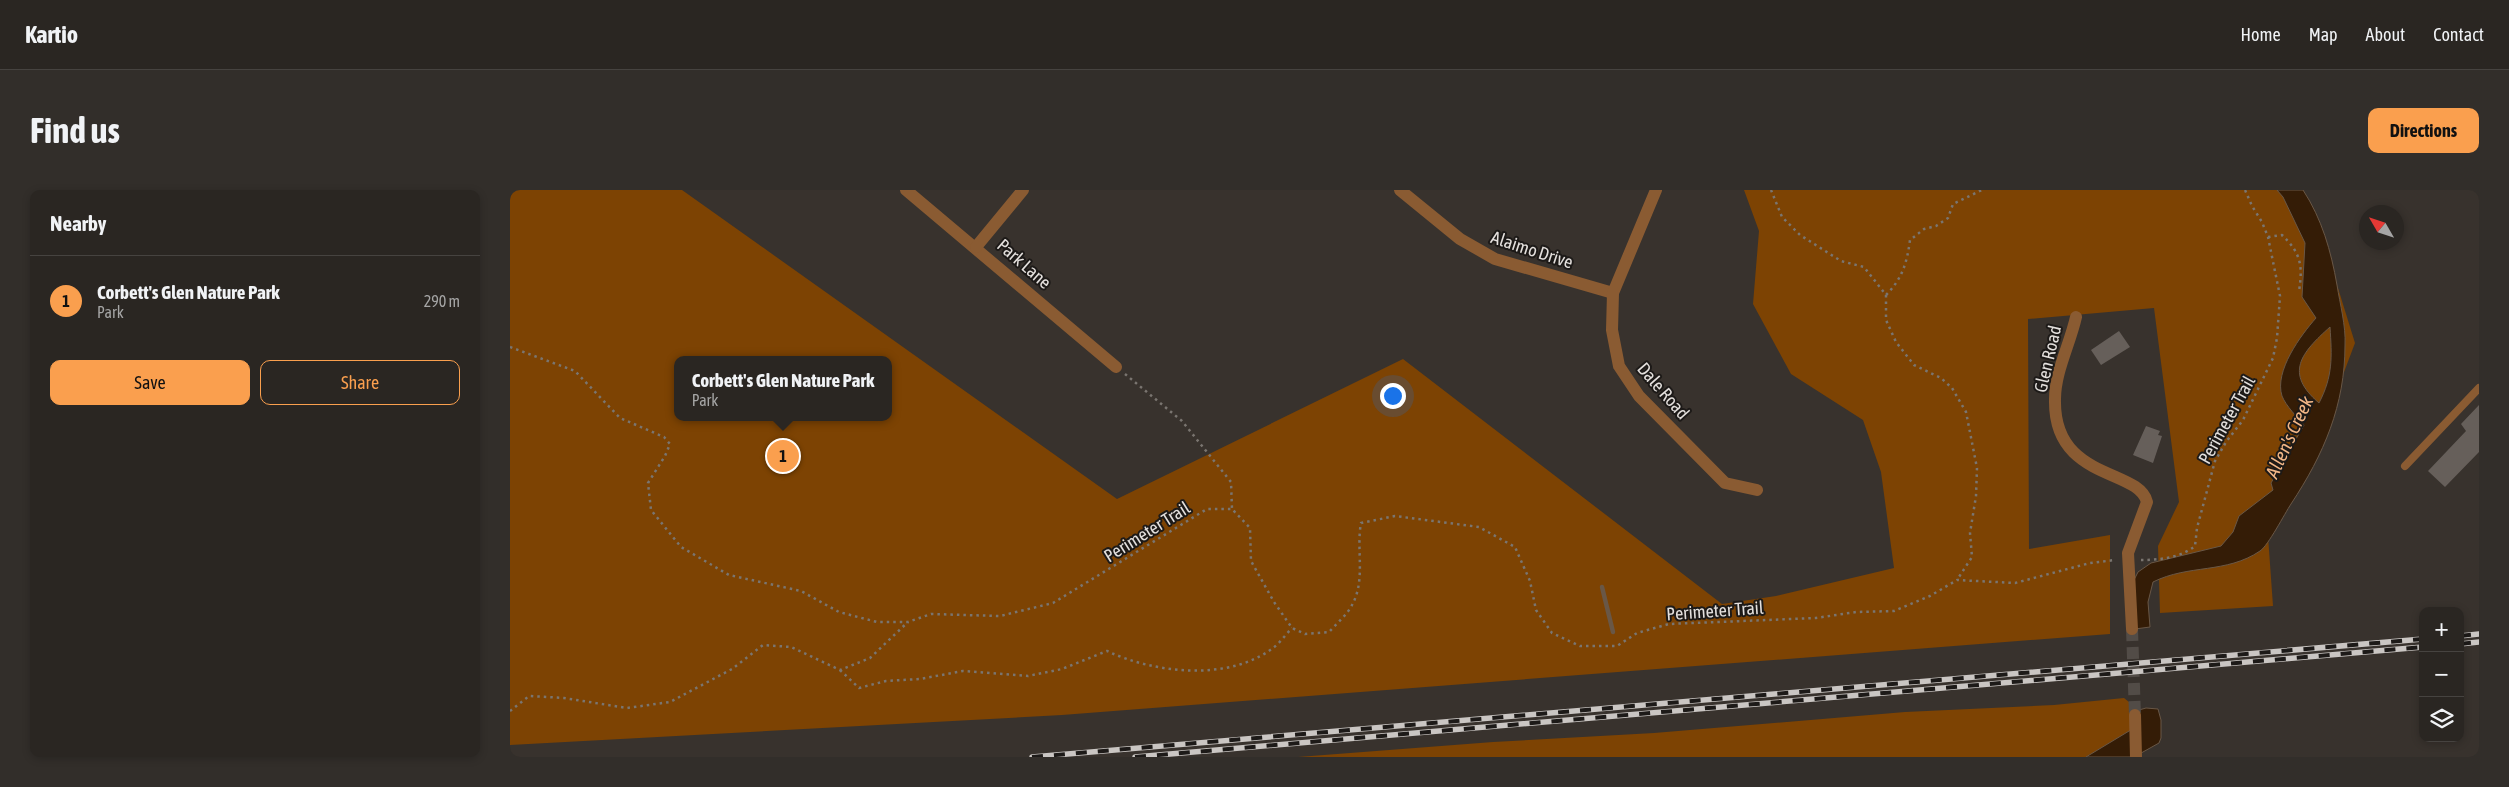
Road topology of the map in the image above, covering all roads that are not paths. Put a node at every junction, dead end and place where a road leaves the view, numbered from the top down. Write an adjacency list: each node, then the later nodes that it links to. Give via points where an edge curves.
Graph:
1 (906, 190): 5 (street, Park Lane)
2 (1023, 190): 5 (street)
3 (1400, 190): 6 (street, Alaimo Drive, via 1460,239 1495,259)
4 (1656, 190): 6 (street, Dale Road)
5 (976, 247): 8 (street, Park Lane)
6 (1613, 293): 11 (street, Dale Road, via 1614,350 1627,380 1725,483)
7 (2076, 317): 12 (street, Glen Road, via 2056,388 2056,411 2065,440 2080,459 2134,486 2146,498 2146,507 2130,544 2128,560)
8 (1116, 367)
9 (2479, 388): 10 (lane)
10 (2405, 466)
11 (1757, 490)
12 (2132, 629)
13 (2135, 720): 14 (street)
14 (2136, 757)

